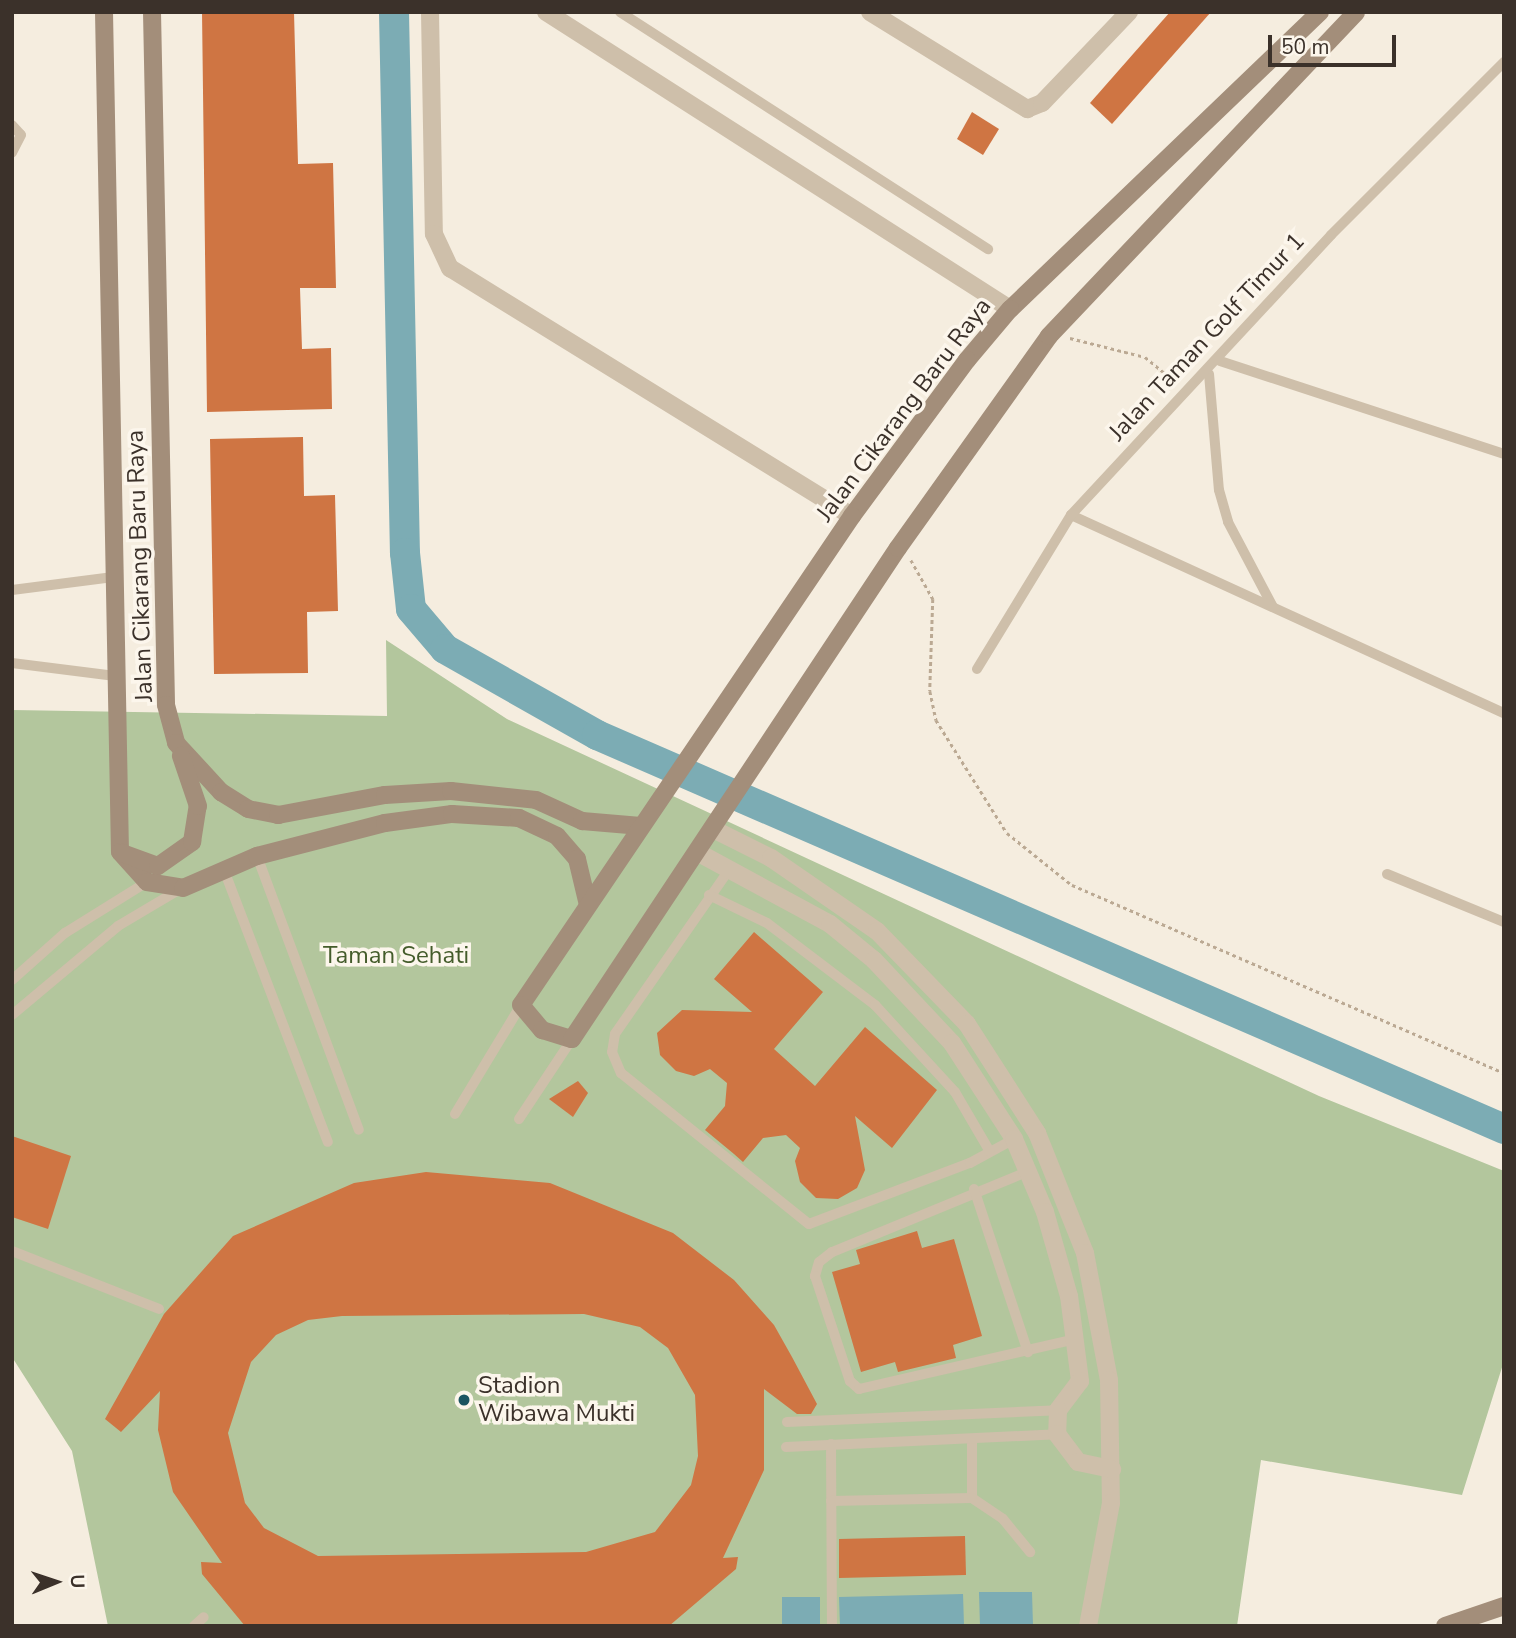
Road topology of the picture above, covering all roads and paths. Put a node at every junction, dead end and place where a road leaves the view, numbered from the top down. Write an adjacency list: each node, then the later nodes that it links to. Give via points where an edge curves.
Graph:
1 (104, 12): 23 (main road, Jalan Cikarang Baru Raya)
2 (152, 12): 30 (main road, Jalan Cikarang Baru Raya, via 166,705)
3 (430, 12): 21 (street, via 434,234 450,268)
4 (546, 12): 14 (street)
5 (620, 12): 13 (lane)
6 (1129, 12): 9 (street, via 1042,103 1027,109)
7 (1320, 12): 14 (main road, Jalan Cikarang Baru Raya)
8 (1356, 12): 22 (main road, via 1057,326)
9 (876, 14)
10 (1504, 62): 16 (lane, Jalan Taman Golf Timur 1, via 1331,235)
11 (12, 125): 12 (lane, via 21,135)
12 (12, 153)
13 (988, 249)
14 (1010, 310): 21 (main road, Jalan Cikarang Baru Raya)
15 (1088, 339): 18 (path, via 1145,357)
16 (1220, 361): 17 (lane, Jalan Taman Golf Timur 1); 19 (lane)
17 (1209, 374): 18 (lane, Jalan Taman Golf Timur 1); 25 (lane, via 1222,500)
18 (1188, 392): 20 (lane, Jalan Taman Golf Timur 1)
19 (1504, 454)
20 (1071, 515): 25 (lane); 27 (lane, Jalan Taman Golf Timur 1)
21 (852, 516): 31 (main road, Jalan Cikarang Baru Raya)
22 (898, 548): 32 (main road); 48 (path, via 933,599 930,691 936,720 1007,833 1072,885)
23 (113, 577): 24 (lane); 28 (main road, Jalan Cikarang Baru Raya)
24 (12, 590)
25 (1273, 607): 29 (lane)
26 (12, 663): 28 (lane)
27 (977, 669)
28 (115, 676): 33 (main road, Jalan Cikarang Baru Raya)
29 (1504, 713)
30 (176, 743): 31 (main road, Jalan Cikarang Baru Raya, via 221,792 248,809 278,815 385,795 451,791 536,800 582,821); 33 (main road, via 198,806 192,842 158,866)
31 (641, 826): 42 (main road, Jalan Cikarang Baru Raya)
32 (713, 829): 34 (main road); 61 (street, via 804,878 877,931 982,1045 1037,1133 1064,1191 1085,1253)
33 (120, 852): 39 (main road)
34 (697, 852): 36 (street); 47 (main road)
35 (257, 856): 37 (main road); 42 (main road, via 385,823 452,814 519,818 557,836 577,859); 51 (lane)
36 (732, 867): 41 (lane); 52 (street, via 782,893 874,960 952,1043)
37 (224, 870): 40 (main road); 53 (lane)
38 (1387, 874): 43 (lane)
39 (147, 882): 40 (main road); 44 (lane, via 65,933)
40 (183, 888): 46 (lane, via 118,926)
41 (709, 895): 54 (lane, via 767,923 874,1005 955,1092); 54 (lane, via 615,1034 612,1052 621,1073 809,1224)
42 (588, 905): 45 (main road, Jalan Cikarang Baru Raya)
43 (1504, 922)
44 (12, 980)
45 (521, 1005): 47 (main road, via 541,1030); 49 (lane, Jalan Cikarang Baru Raya)
46 (12, 1015)
47 (572, 1039): 50 (lane)
48 (1504, 1073)
49 (455, 1114)
50 (519, 1118)
51 (359, 1130)
52 (1014, 1139): 54 (lane); 55 (street)
53 (328, 1142)
54 (990, 1152)
55 (1029, 1171): 56 (lane); 59 (street, via 1058,1253)
56 (974, 1189): 60 (lane); 60 (lane, via 819,1262 815,1276 845,1368 859,1389 873,1389)
57 (12, 1251): 58 (lane)
58 (159, 1309)
59 (1076, 1339): 60 (lane); 62 (street)
60 (1028, 1352)
61 (1110, 1380): 62 (street); 69 (street)
62 (1080, 1381): 63 (street)
63 (1058, 1410): 64 (lane); 65 (street)
64 (787, 1422)
65 (1058, 1434): 66 (lane); 69 (street, via 1078,1462)
66 (972, 1439): 67 (lane); 70 (lane)
67 (831, 1444): 68 (lane); 71 (lane)
68 (786, 1447)
69 (1112, 1469): 77 (street, via 1103,1570)
70 (972, 1498): 71 (lane); 72 (lane, via 1003,1519)
71 (831, 1501): 76 (lane)
72 (1030, 1552)
73 (1504, 1605): 78 (main road)
74 (204, 1617): 75 (lane)
75 (194, 1626)
76 (832, 1626)
77 (1088, 1626)
78 (1445, 1626)

